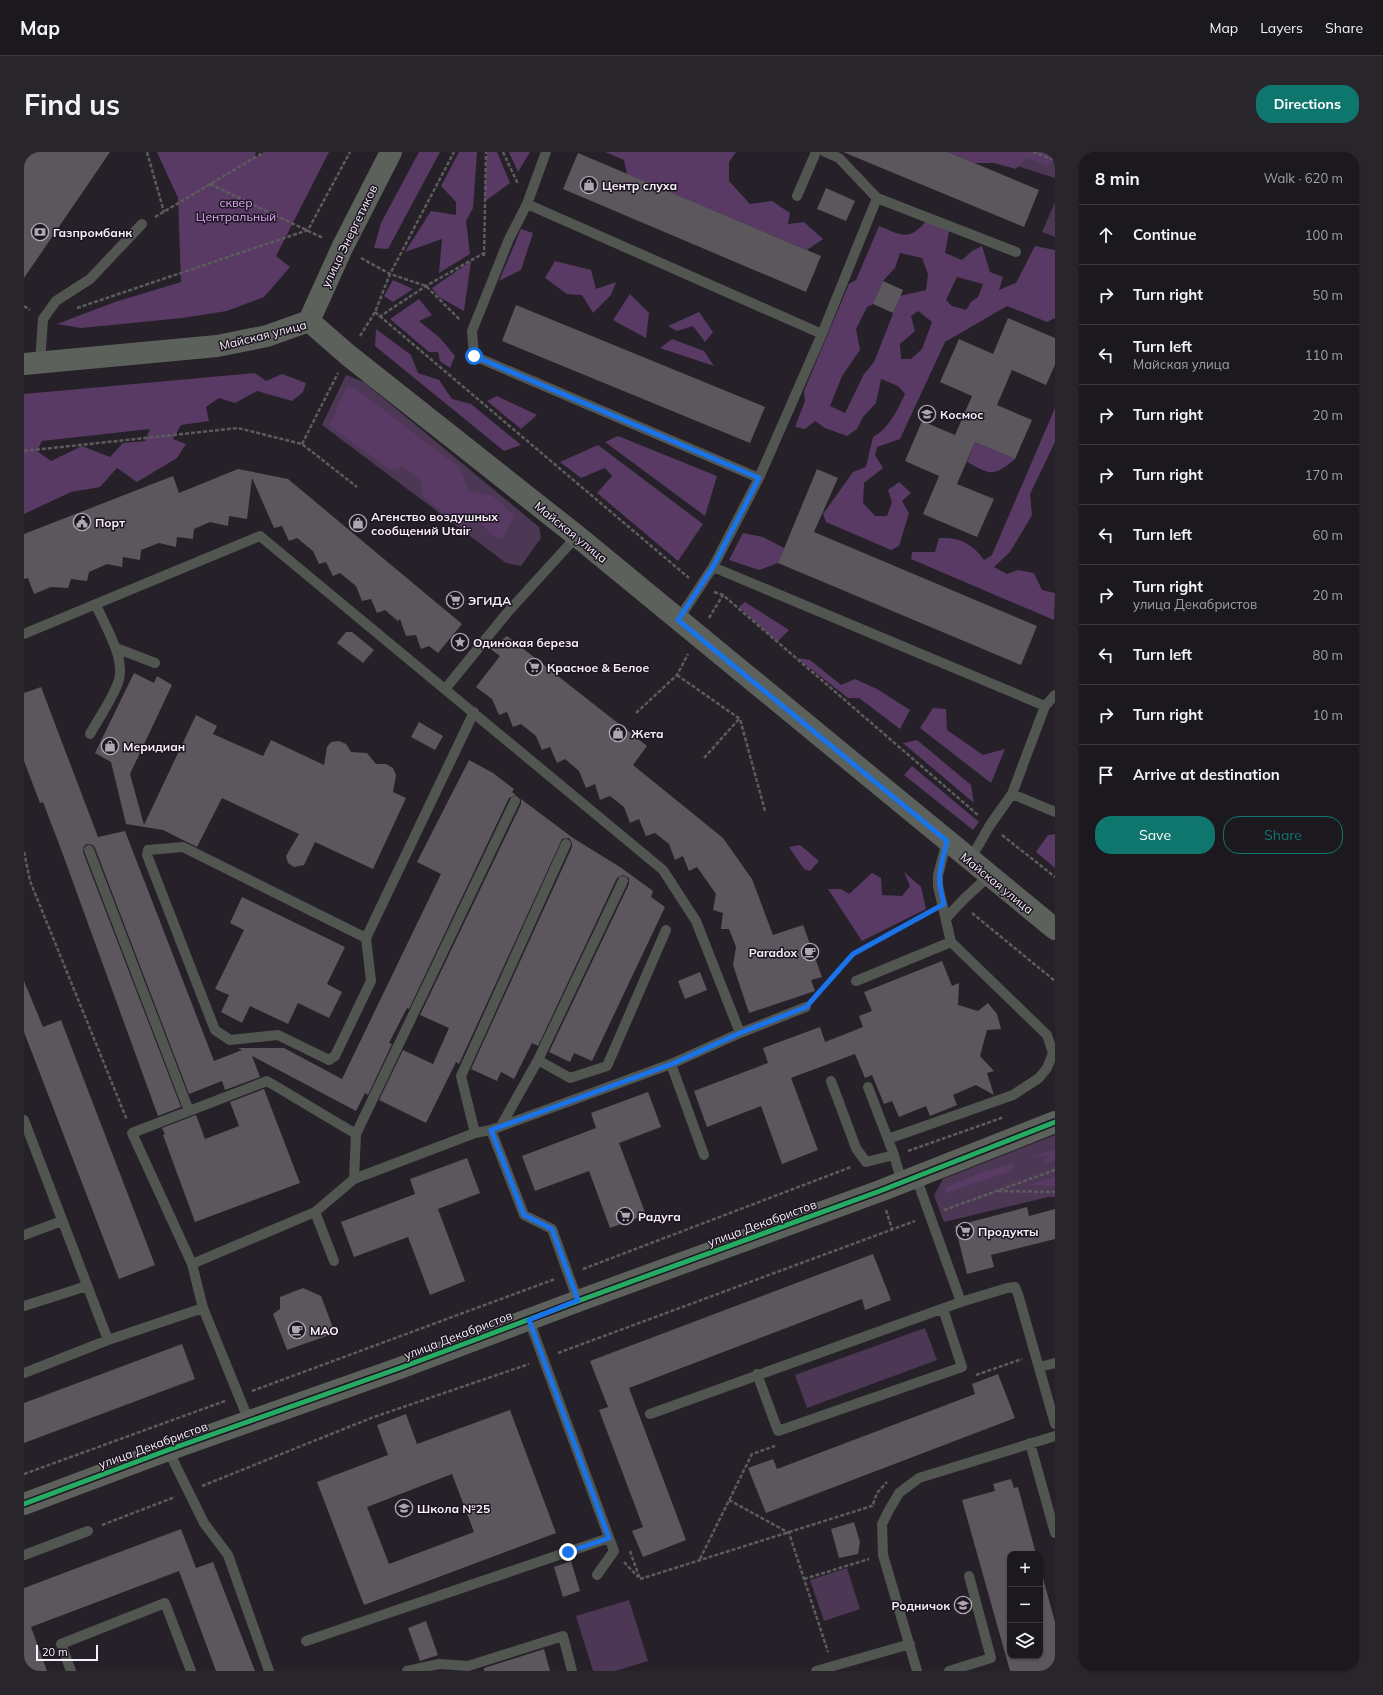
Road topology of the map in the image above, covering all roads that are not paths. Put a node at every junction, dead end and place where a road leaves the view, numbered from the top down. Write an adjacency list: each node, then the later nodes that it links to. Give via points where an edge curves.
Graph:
1 (391, 152): 10 (main road, улица Энергетиков, via 342,248)
2 (546, 152): 7 (lane)
3 (816, 152): 5 (lane)
4 (825, 152): 6 (lane, via 839,158)
5 (797, 196)
6 (877, 198): 9 (lane); 11 (lane)
7 (527, 204): 11 (lane); 13 (lane, via 509,239 472,331 474,356)
8 (142, 224): 12 (lane, via 90,279 56,301 43,319)
9 (1016, 252)
10 (310, 321): 12 (main road, Майская улица, via 267,336 217,346); 14 (main road, Майская улица, via 348,355)
11 (822, 334): 13 (lane)
12 (32, 363)
13 (759, 478): 15 (lane)
14 (577, 536): 17 (main road, Майская улица); 21 (lane, via 507,613)
15 (713, 567): 17 (lane); 23 (lane)
16 (96, 605): 18 (lane); 19 (lane); 21 (lane, via 260,536)
17 (678, 620): 29 (main road, Майская улица)
18 (24, 634)
19 (116, 648): 20 (lane); 25 (lane, via 120,667 119,682)
20 (155, 663)
21 (446, 688): 24 (lane)
22 (1055, 695): 23 (lane)
23 (1044, 706): 26 (lane)
24 (474, 712): 38 (lane); 42 (lane, via 662,870 696,921)
25 (90, 734)
26 (1012, 794): 28 (lane); 32 (lane)
27 (515, 801): 53 (lane)
28 (1055, 812)
29 (947, 841): 32 (main road, Майская улица); 35 (lane, via 938,875 938,886)
30 (566, 844): 52 (lane, via 461,1076)
31 (89, 850): 47 (lane)
32 (970, 860): 33 (main road, Майская улица)
33 (989, 876): 35 (lane); 37 (main road, Майская улица)
34 (623, 881): 43 (lane)
35 (947, 918): 39 (lane)
36 (666, 930): 43 (lane, via 607,1066 570,1078)
37 (1055, 930)
38 (366, 938): 38 (lane, via 371,981 335,1056 329,1060 278,1035 230,1040 215,1030 147,855 148,850 183,847)
39 (951, 942): 40 (lane); 54 (lane, via 1047,1035 1053,1053 1048,1068 1039,1078 1013,1095)
40 (856, 981)
41 (806, 1007): 42 (lane)
42 (740, 1033): 44 (lane)
43 (538, 1060): 50 (lane)
44 (672, 1064): 50 (lane); 55 (lane)
45 (831, 1081): 56 (lane, via 856,1148 866,1162)
46 (868, 1087): 54 (lane)
47 (189, 1111): 53 (lane, via 267,1081); 63 (lane, via 132,1133)
48 (24, 1120): 60 (lane)
49 (1055, 1122): 58 (main road, улица Декабристов)
50 (501, 1126): 51 (lane)
51 (491, 1130): 52 (lane); 65 (lane, via 524,1215 552,1229)
52 (475, 1133): 57 (lane)
53 (356, 1134): 57 (lane)
54 (888, 1139): 56 (lane)
55 (704, 1155)
56 (894, 1156): 58 (lane)
57 (354, 1179): 59 (lane)
58 (909, 1180): 65 (main road, улица Декабристов); 66 (lane, via 929,1216)
59 (315, 1212): 62 (lane); 63 (lane)
60 (62, 1221): 61 (lane); 64 (lane)
61 (24, 1235)
62 (334, 1261)
63 (192, 1264): 68 (lane)
64 (87, 1286): 67 (lane); 71 (lane)
65 (578, 1300): 70 (main road, улица Декабристов)
66 (961, 1302): 69 (lane); 73 (lane, via 1015,1287)
67 (24, 1306)
68 (202, 1308): 71 (lane); 77 (lane)
69 (943, 1309): 75 (lane); 75 (lane, via 962,1367 948,1372 778,1431)
70 (529, 1320): 77 (main road, улица Декабристов); 85 (lane)
71 (108, 1340): 74 (lane)
72 (1055, 1363): 73 (lane)
73 (1039, 1367): 78 (lane)
74 (24, 1372)
75 (757, 1374): 76 (lane)
76 (650, 1414)
77 (249, 1421): 81 (main road, улица Декабристов)
78 (1055, 1424)
79 (1055, 1436): 80 (lane)
80 (1030, 1443): 84 (lane); 90 (lane, via 919,1478 899,1493 882,1524 883,1555)
81 (168, 1450): 82 (main road, улица Декабристов); 94 (lane, via 204,1523 228,1555)
82 (24, 1504)
83 (88, 1531): 86 (lane)
84 (1055, 1532)
85 (609, 1538): 87 (lane, via 614,1551); 89 (lane)
86 (24, 1555)
87 (597, 1575)
88 (969, 1576): 99 (lane, via 990,1658)
89 (306, 1641)
90 (910, 1644): 97 (lane); 98 (lane)
91 (469, 1668): 95 (lane, via 438,1664); 96 (lane, via 563,1636)
92 (71, 1671): 93 (lane, via 61,1644 165,1603)
93 (191, 1671)
94 (269, 1671)
95 (407, 1671)
96 (572, 1671)
97 (816, 1671)
98 (917, 1671)
99 (949, 1671)

